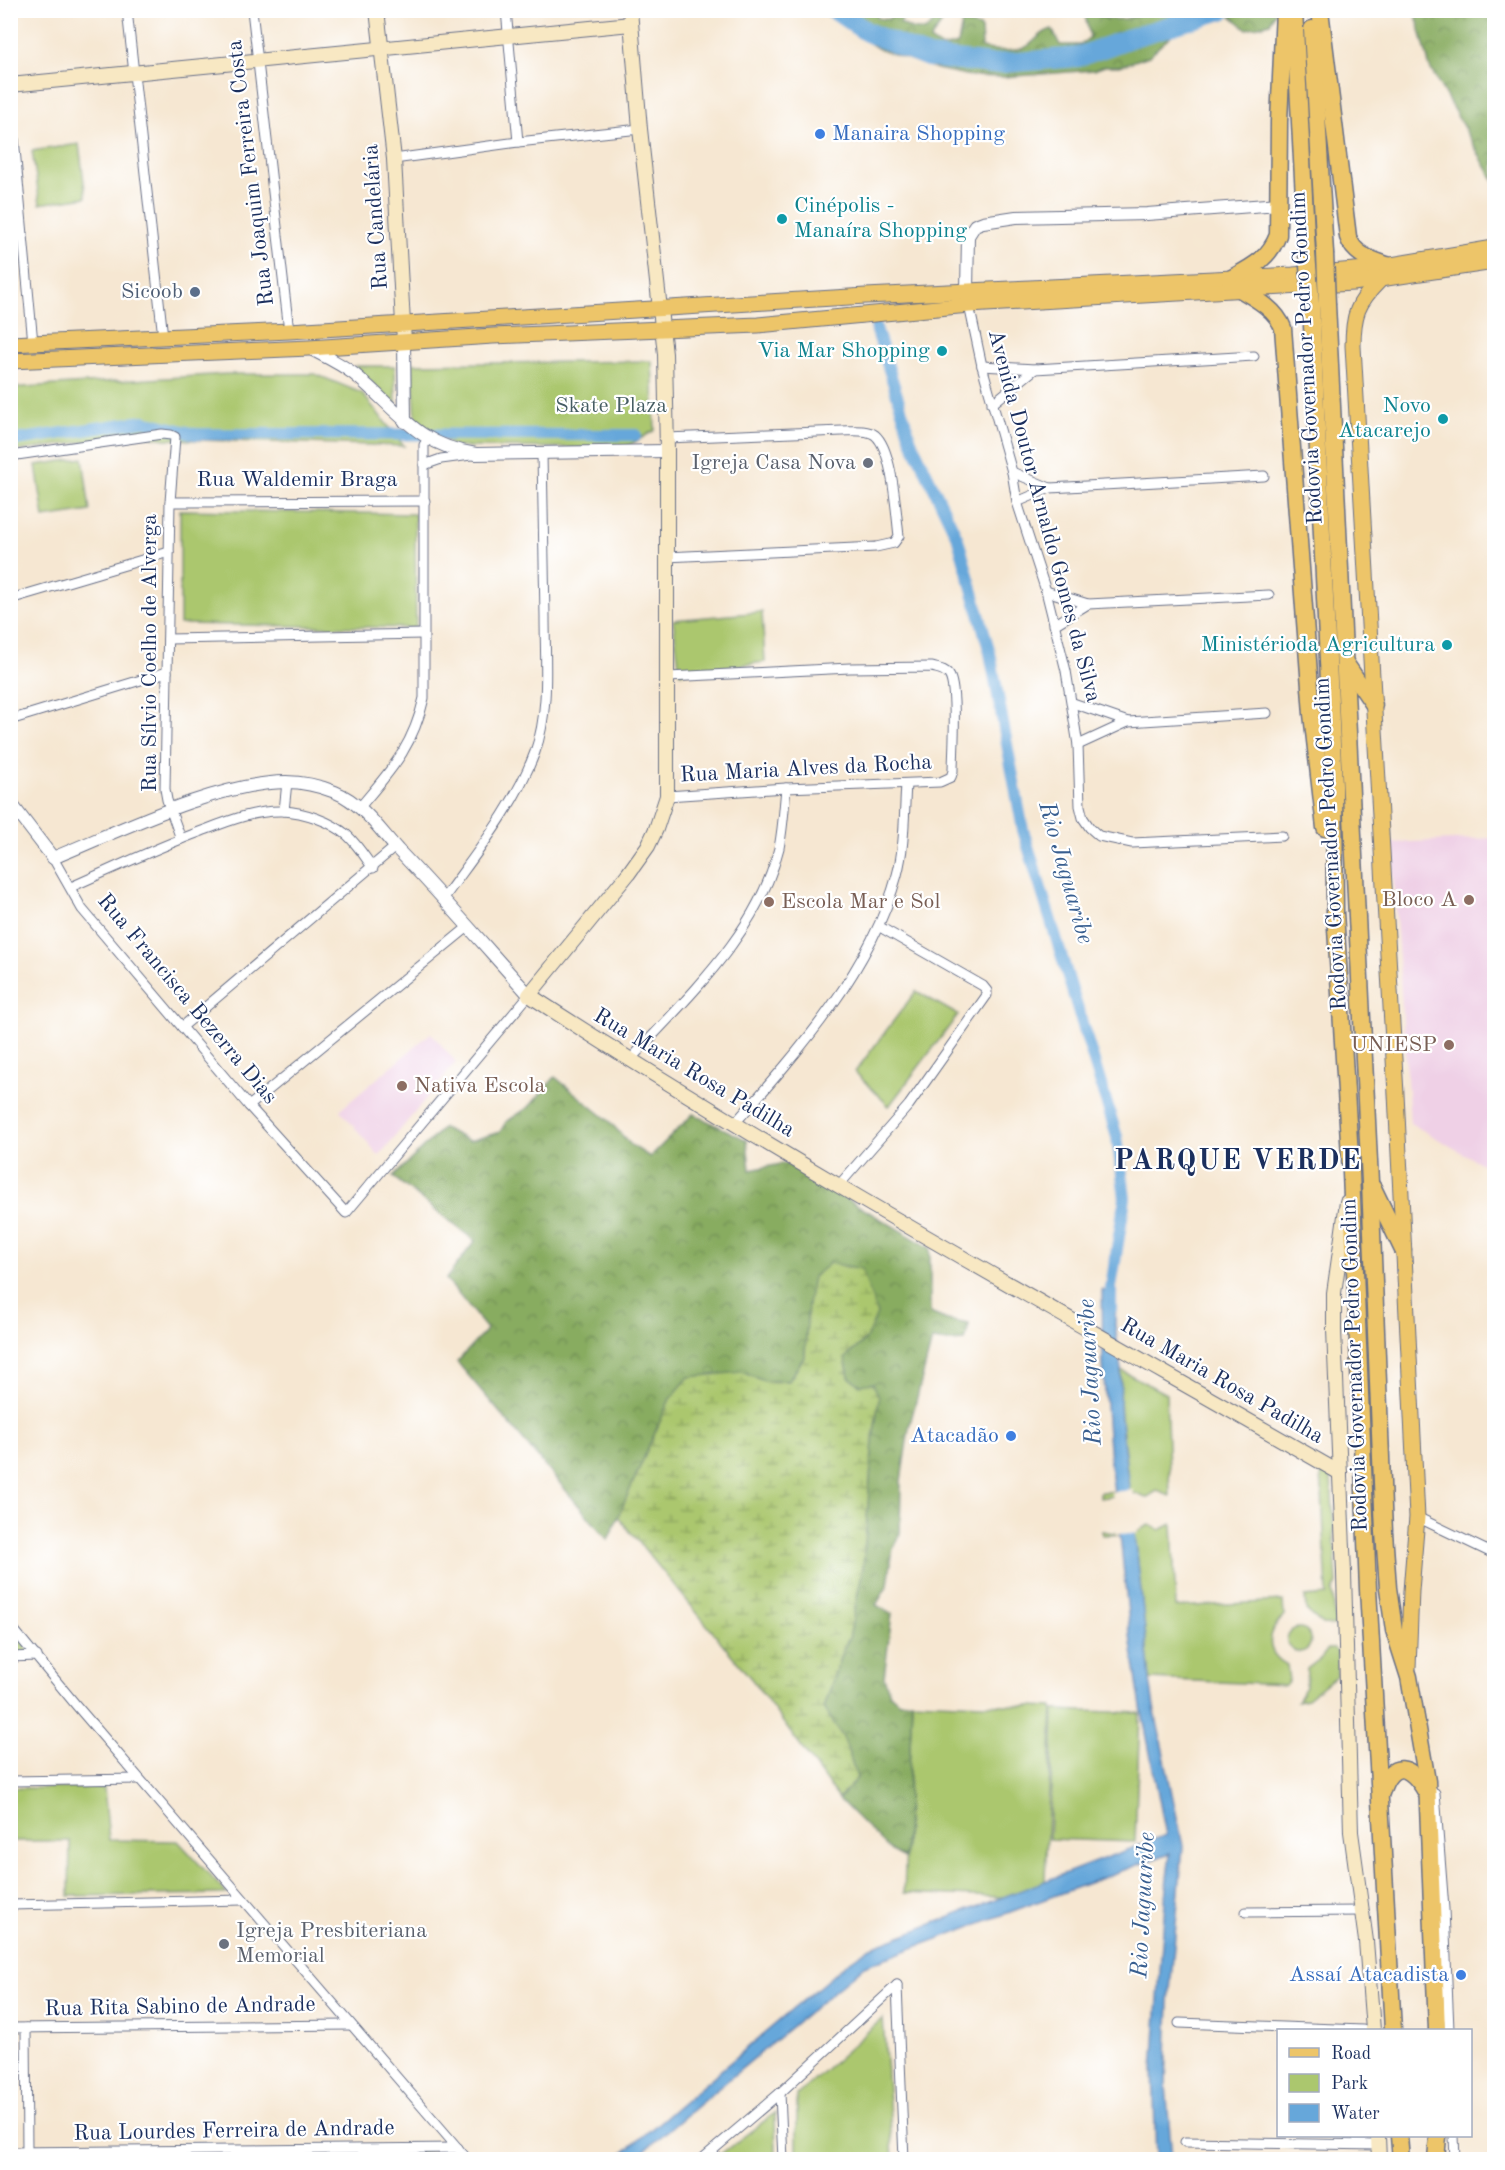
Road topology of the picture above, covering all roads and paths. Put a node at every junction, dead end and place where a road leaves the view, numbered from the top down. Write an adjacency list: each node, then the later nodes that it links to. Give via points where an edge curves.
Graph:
1 (127, 10): 13 (street)
2 (252, 10): 12 (street, Rua Joaquim Ferreira Costa)
3 (377, 10): 11 (main road, Rua Candelária)
4 (506, 10): 10 (street)
5 (1284, 10): 19 (highway)
6 (1294, 10): 27 (highway, Rodovia Governador Pedro Gondim, bridge, via 1307,253)
7 (1311, 10): 27 (highway, Rodovia Governador Pedro Gondim, bridge, via 1324,253)
8 (1320, 10): 22 (highway, via 1348,237 1356,252)
9 (631, 17): 10 (main road); 16 (main road)
10 (508, 37): 11 (main road); 17 (street)
11 (383, 50): 12 (main road); 18 (main road, Rua Candelária)
12 (258, 61): 13 (main road); 31 (street, Rua Joaquim Ferreira Costa)
13 (133, 73): 14 (main road); 32 (street)
14 (10, 85)
15 (10, 95): 34 (street)
16 (640, 129): 17 (street); 28 (main road)
17 (518, 142): 18 (street)
18 (394, 159): 29 (main road, Rua Candelária)
19 (1280, 204): 25 (highway, via 1275,244 1262,261); 26 (street, Avenida Doutor Arnaldo Gomes da Silva, via 998,219 975,225 967,244)
20 (1494, 248): 22 (main road)
21 (1494, 262): 24 (main road)
22 (1387, 265): 23 (main road)
23 (1322, 279): 24 (main road); 25 (main road)
24 (1379, 281): 68 (main road, via 1359,304 1353,330)
25 (1234, 284): 26 (main road); 88 (highway, via 1276,315 1283,328 1312,714)
26 (968, 298): 28 (main road); 30 (main road, via 758,326); 39 (street, Avenida Doutor Arnaldo Gomes da Silva)
27 (1319, 304): 64 (highway, Rodovia Governador Pedro Gondim); 88 (highway, Rodovia Governador Pedro Gondim)
28 (662, 310): 29 (main road); 30 (main road)
29 (404, 323): 31 (main road); 33 (main road, Rua Candelária)
30 (663, 330): 33 (main road); 44 (main road)
31 (289, 331): 32 (main road)
32 (163, 337): 34 (main road)
33 (404, 342): 36 (main road); 42 (street, Rua Candelária)
34 (33, 343): 35 (main road)
35 (10, 344)
36 (309, 348): 38 (main road); 42 (street, Rua Waldemir Braga, via 354,374)
37 (1254, 356): 40 (street)
38 (10, 361)
39 (982, 366): 40 (street); 41 (street, Avenida Doutor Arnaldo Gomes da Silva)
40 (1035, 369): 41 (street)
41 (993, 404): 49 (street, Avenida Doutor Arnaldo Gomes da Silva)
42 (409, 426): 43 (street, Rua Waldemir Braga)
43 (427, 438): 46 (street, Rua Waldemir Braga, via 457,451); 48 (street)
44 (667, 445): 45 (street, Rua Waldemir Braga); 56 (main road); 56 (street, via 842,431 873,434 882,446 893,481 899,536 889,545 863,548)
45 (542, 453): 46 (street, Rua Waldemir Braga); 87 (street, via 545,661 540,735 523,780)
46 (476, 454): 48 (street, Rua Waldemir Braga)
47 (10, 456): 53 (street, Rua Sílvio Coelho de Alverga, via 162,434 175,437)
48 (424, 465): 52 (street)
49 (1012, 471): 51 (street); 54 (street, Avenida Doutor Arnaldo Gomes da Silva)
50 (1264, 476): 51 (street)
51 (1050, 488): 54 (street)
52 (425, 501): 53 (street, Rua Waldemir Braga); 62 (street)
53 (170, 502): 55 (street, Rua Sílvio Coelho de Alverga)
54 (1017, 502): 57 (street, Avenida Doutor Arnaldo Gomes da Silva)
55 (169, 552): 59 (street); 63 (street, Rua Sílvio Coelho de Alverga)
56 (666, 557): 66 (main road)
57 (1046, 591): 60 (street); 61 (street, Avenida Doutor Arnaldo Gomes da Silva)
58 (1269, 595): 60 (street)
59 (10, 598)
60 (1088, 604): 61 (street)
61 (1054, 625): 67 (street, Avenida Doutor Arnaldo Gomes da Silva)
62 (423, 634): 63 (street); 78 (street, via 424,698 419,721 404,752)
63 (168, 639): 65 (street, Rua Sílvio Coelho de Alverga)
64 (1345, 662): 68 (highway); 97 (highway, Rodovia Governador Pedro Gondim)
65 (167, 672): 70 (street); 79 (street, Rua Sílvio Coelho de Alverga, via 165,789)
66 (668, 677): 74 (street, Rua Maria Alves da Rocha, via 850,668 942,669 949,675 954,696 952,774 940,782); 76 (main road)
67 (1073, 703): 71 (street); 72 (street, Avenida Doutor Arnaldo Gomes da Silva)
68 (1374, 705): 99 (main road, via 1398,1113)
69 (1267, 713): 71 (street)
70 (10, 720)
71 (1128, 722): 72 (street)
72 (1078, 745): 81 (street, Avenida Doutor Arnaldo Gomes da Silva, via 1080,806 1089,828 1099,836 1132,843)
73 (287, 782): 78 (street, Rua Maria Rosa Padilha, via 336,793); 79 (street, Rua Maria Rosa Padilha, via 258,785); 80 (street)
74 (906, 784): 75 (street, Rua Maria Alves da Rocha); 90 (street, via 900,860)
75 (786, 788): 76 (street, Rua Maria Alves da Rocha); 93 (street, via 779,848 740,935)
76 (667, 796): 91 (main road, via 648,846)
77 (10, 802): 84 (street, Rua Francisca Bezerra Dias)
78 (360, 807): 83 (street, Rua Maria Rosa Padilha)
79 (171, 811): 82 (street, Rua Sílvio Coelho de Alverga); 84 (street, Rua Maria Rosa Padilha)
80 (284, 811): 82 (street, via 238,818); 85 (street, via 312,817 347,835)
81 (1282, 836)
82 (181, 839): 86 (street)
83 (396, 847): 85 (street); 87 (street, Rua Maria Rosa Padilha)
84 (53, 858): 86 (street, Rua Francisca Bezerra Dias)
85 (373, 868): 92 (street)
86 (71, 887): 92 (street, Rua Francisca Bezerra Dias, via 82,909)
87 (444, 898): 89 (street, Rua Maria Rosa Padilha)
88 (1335, 912): 96 (highway, Rodovia Governador Pedro Gondim)
89 (468, 927): 91 (street, Rua Maria Rosa Padilha); 94 (street)
90 (880, 927): 95 (street, via 810,1035); 98 (street, via 987,991 909,1105)
91 (529, 995): 93 (main road, Rua Maria Rosa Padilha); 94 (street, Rua Francisca Bezerra Dias, via 346,1213)
92 (182, 1028): 94 (street, Rua Francisca Bezerra Dias)
93 (630, 1060): 95 (main road, Rua Maria Rosa Padilha)
94 (249, 1106)
95 (736, 1122): 98 (main road, Rua Maria Rosa Padilha)
96 (1351, 1173): 100 (main road, via 1334,1293); 111 (highway, Rodovia Governador Pedro Gondim)
97 (1370, 1182): 99 (highway); 106 (highway, Rodovia Governador Pedro Gondim, via 1388,1588 1394,1630)
98 (839, 1185): 100 (main road, Rua Maria Rosa Padilha)
99 (1402, 1250): 101 (main road)
100 (1340, 1473): 114 (main road, via 1351,1832)
101 (1417, 1517): 102 (street); 106 (main road)
102 (1494, 1554)
103 (10, 1625): 104 (street)
104 (37, 1656): 105 (street); 108 (street)
105 (10, 1657)
106 (1408, 1677): 107 (highway, Rodovia Governador Pedro Gondim)
107 (1413, 1709): 110 (highway, Rodovia Governador Pedro Gondim); 124 (street, via 1428,1740 1437,1806)
108 (139, 1779): 109 (street); 112 (street)
109 (10, 1781)
110 (1428, 1796): 111 (highway, via 1416,1776 1400,1769 1388,1776); 123 (highway, Rodovia Governador Pedro Gondim)
111 (1380, 1797): 122 (highway, Rodovia Governador Pedro Gondim)
112 (243, 1900): 113 (street); 117 (street)
113 (10, 1905)
114 (1362, 1911): 115 (street); 121 (main road)
115 (1246, 1912)
116 (1179, 2023): 120 (street)
117 (351, 2025): 119 (street, Rua Rita Sabino de Andrade); 131 (street)
118 (10, 2028): 119 (street, Rua Rita Sabino de Andrade)
119 (26, 2028): 133 (street)
120 (1317, 2029)
121 (1373, 2029)
122 (1393, 2029)
123 (1437, 2029)
124 (1449, 2029)
125 (780, 2093): 136 (street); 137 (street); 138 (street, via 897,1985)
126 (1400, 2137): 140 (highway)
127 (1438, 2137): 141 (highway)
128 (1454, 2137): 142 (street)
129 (1378, 2140): 130 (street); 139 (main road)
130 (1185, 2142)
131 (458, 2148): 134 (street, Rua Lourdes Ferreira de Andrade); 135 (street)
132 (10, 2152): 133 (street, Rua Lourdes Ferreira de Andrade)
133 (27, 2152): 134 (street, Rua Lourdes Ferreira de Andrade)
134 (73, 2156)
135 (468, 2160)
136 (700, 2160)
137 (783, 2160)
138 (904, 2160)
139 (1379, 2160)
140 (1401, 2160)
141 (1436, 2160)
142 (1455, 2160)

